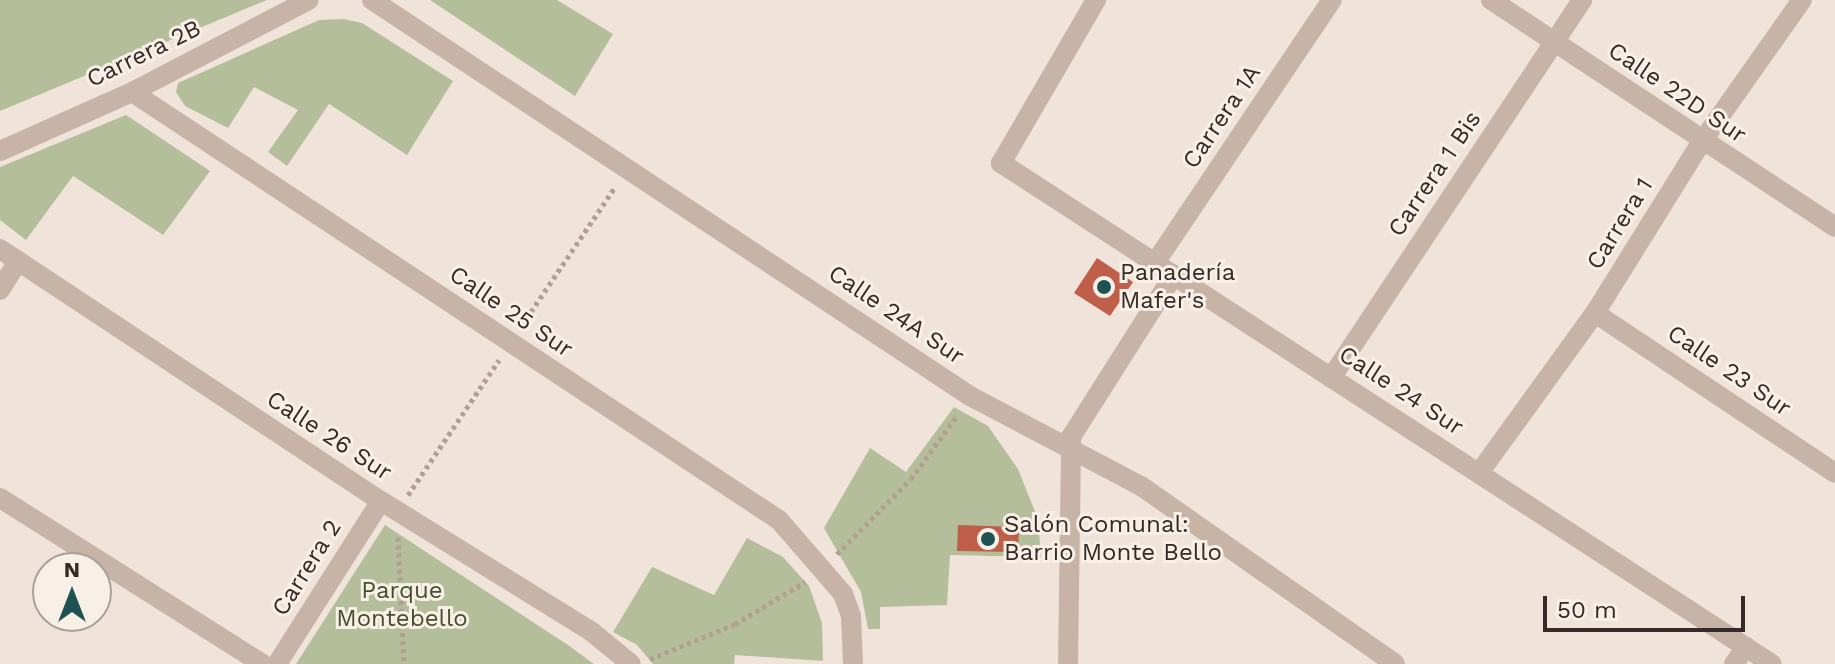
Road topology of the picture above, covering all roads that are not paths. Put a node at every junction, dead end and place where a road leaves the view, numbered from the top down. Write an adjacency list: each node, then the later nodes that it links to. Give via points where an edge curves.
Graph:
1 (309, 0): 9 (street, Carrera 2B)
2 (372, 0): 20 (street, Calle 24A Sur, via 970,396)
3 (1096, 0): 14 (street, Calle 24 Sur, via 1001,163)
4 (1332, 0): 14 (street, Carrera 1A)
5 (1491, 0): 8 (street, Calle 22D Sur)
6 (1582, 0): 8 (street, Carrera 1 Bis)
7 (1802, 0): 10 (street, Carrera 1)
8 (1554, 42): 10 (street, Calle 22D Sur); 19 (street, Carrera 1 Bis)
9 (132, 92): 11 (street, Carrera 2B); 29 (street, Calle 25 Sur, via 779,520 843,594 851,616)
10 (1701, 143): 12 (street, Calle 22D Sur); 18 (street, Carrera 1)
11 (0, 151)
12 (1835, 227)
13 (0, 249): 15 (street, Calle 26 Sur)
14 (1155, 263): 16 (street, Calle 24 Sur)
15 (16, 264): 17 (street); 24 (street, Calle 26 Sur)
16 (1174, 275): 19 (street, Calle 24 Sur); 20 (street, via 1079,423)
17 (0, 290)
18 (1595, 313): 21 (street, Carrera 1); 22 (street, Calle 23 Sur)
19 (1331, 378): 21 (street, Calle 24 Sur)
20 (1068, 452): 30 (street); 31 (street, Calle 24A Sur, via 1141,486)
21 (1479, 473): 25 (street, Calle 24 Sur)
22 (1835, 473)
23 (0, 498): 26 (street)
24 (389, 506): 27 (street, Carrera 2); 28 (street, Calle 26 Sur, via 599,637)
25 (1740, 656): 32 (street, Calle 24 Sur)
26 (263, 664)
27 (277, 664)
28 (631, 664)
29 (853, 664)
30 (1068, 664)
31 (1395, 664)
32 (1772, 664)

